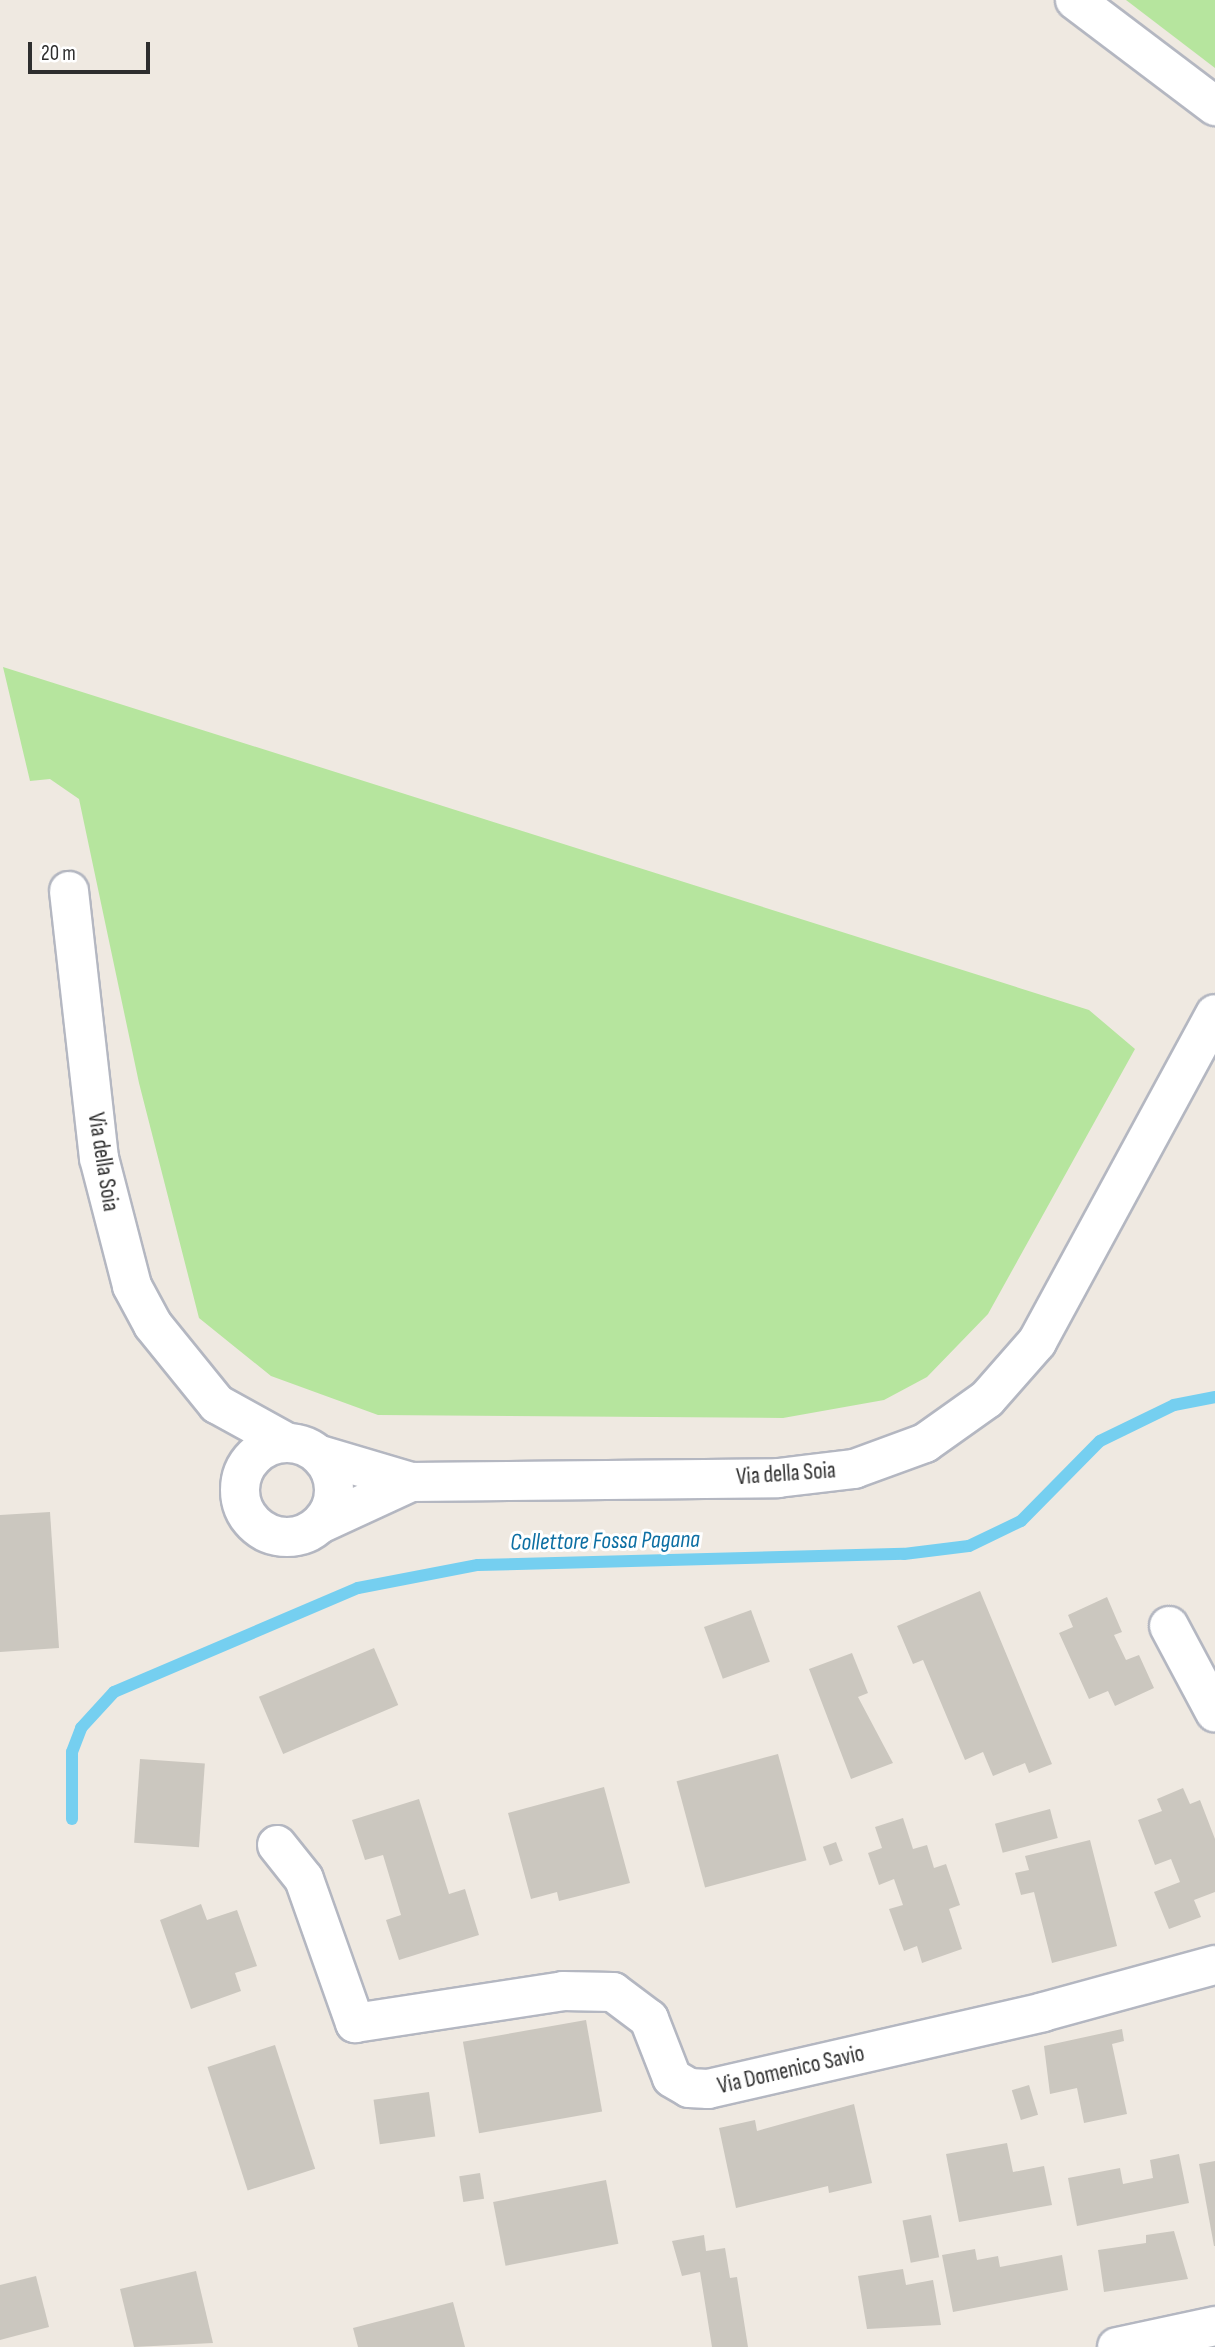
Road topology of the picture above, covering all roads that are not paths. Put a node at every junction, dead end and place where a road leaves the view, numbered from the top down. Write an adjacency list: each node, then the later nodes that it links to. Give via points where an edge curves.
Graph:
1 (1075, 0): 2 (street)
2 (1215, 106)
3 (69, 891): 5 (street, Via della Soia, via 99,1158 114,1228 140,1303)
4 (1215, 1014): 8 (street, Via della Soia, via 1037,1342 987,1399 925,1443 817,1476)
5 (217, 1404): 6 (street, Via della Soia); 7 (street, Via della Soia)
6 (303, 1449): 7 (street, via 268,1447); 8 (street, Via della Soia); 9 (street, via 335,1489)
7 (243, 1473): 9 (street, Via della Soia, via 244,1510 270,1535 306,1534)
8 (411, 1482): 9 (street, Via della Soia)
9 (322, 1523)
10 (1169, 1626): 11 (street)
11 (1215, 1712)
12 (277, 1845): 13 (street, Via Domenico Savio, via 304,1878 355,2023 563,1991 613,1992 649,2019 672,2078 689,2088 708,2090 1016,2018)
13 (1215, 1965)
14 (1215, 2326): 15 (street)
15 (1117, 2347)

